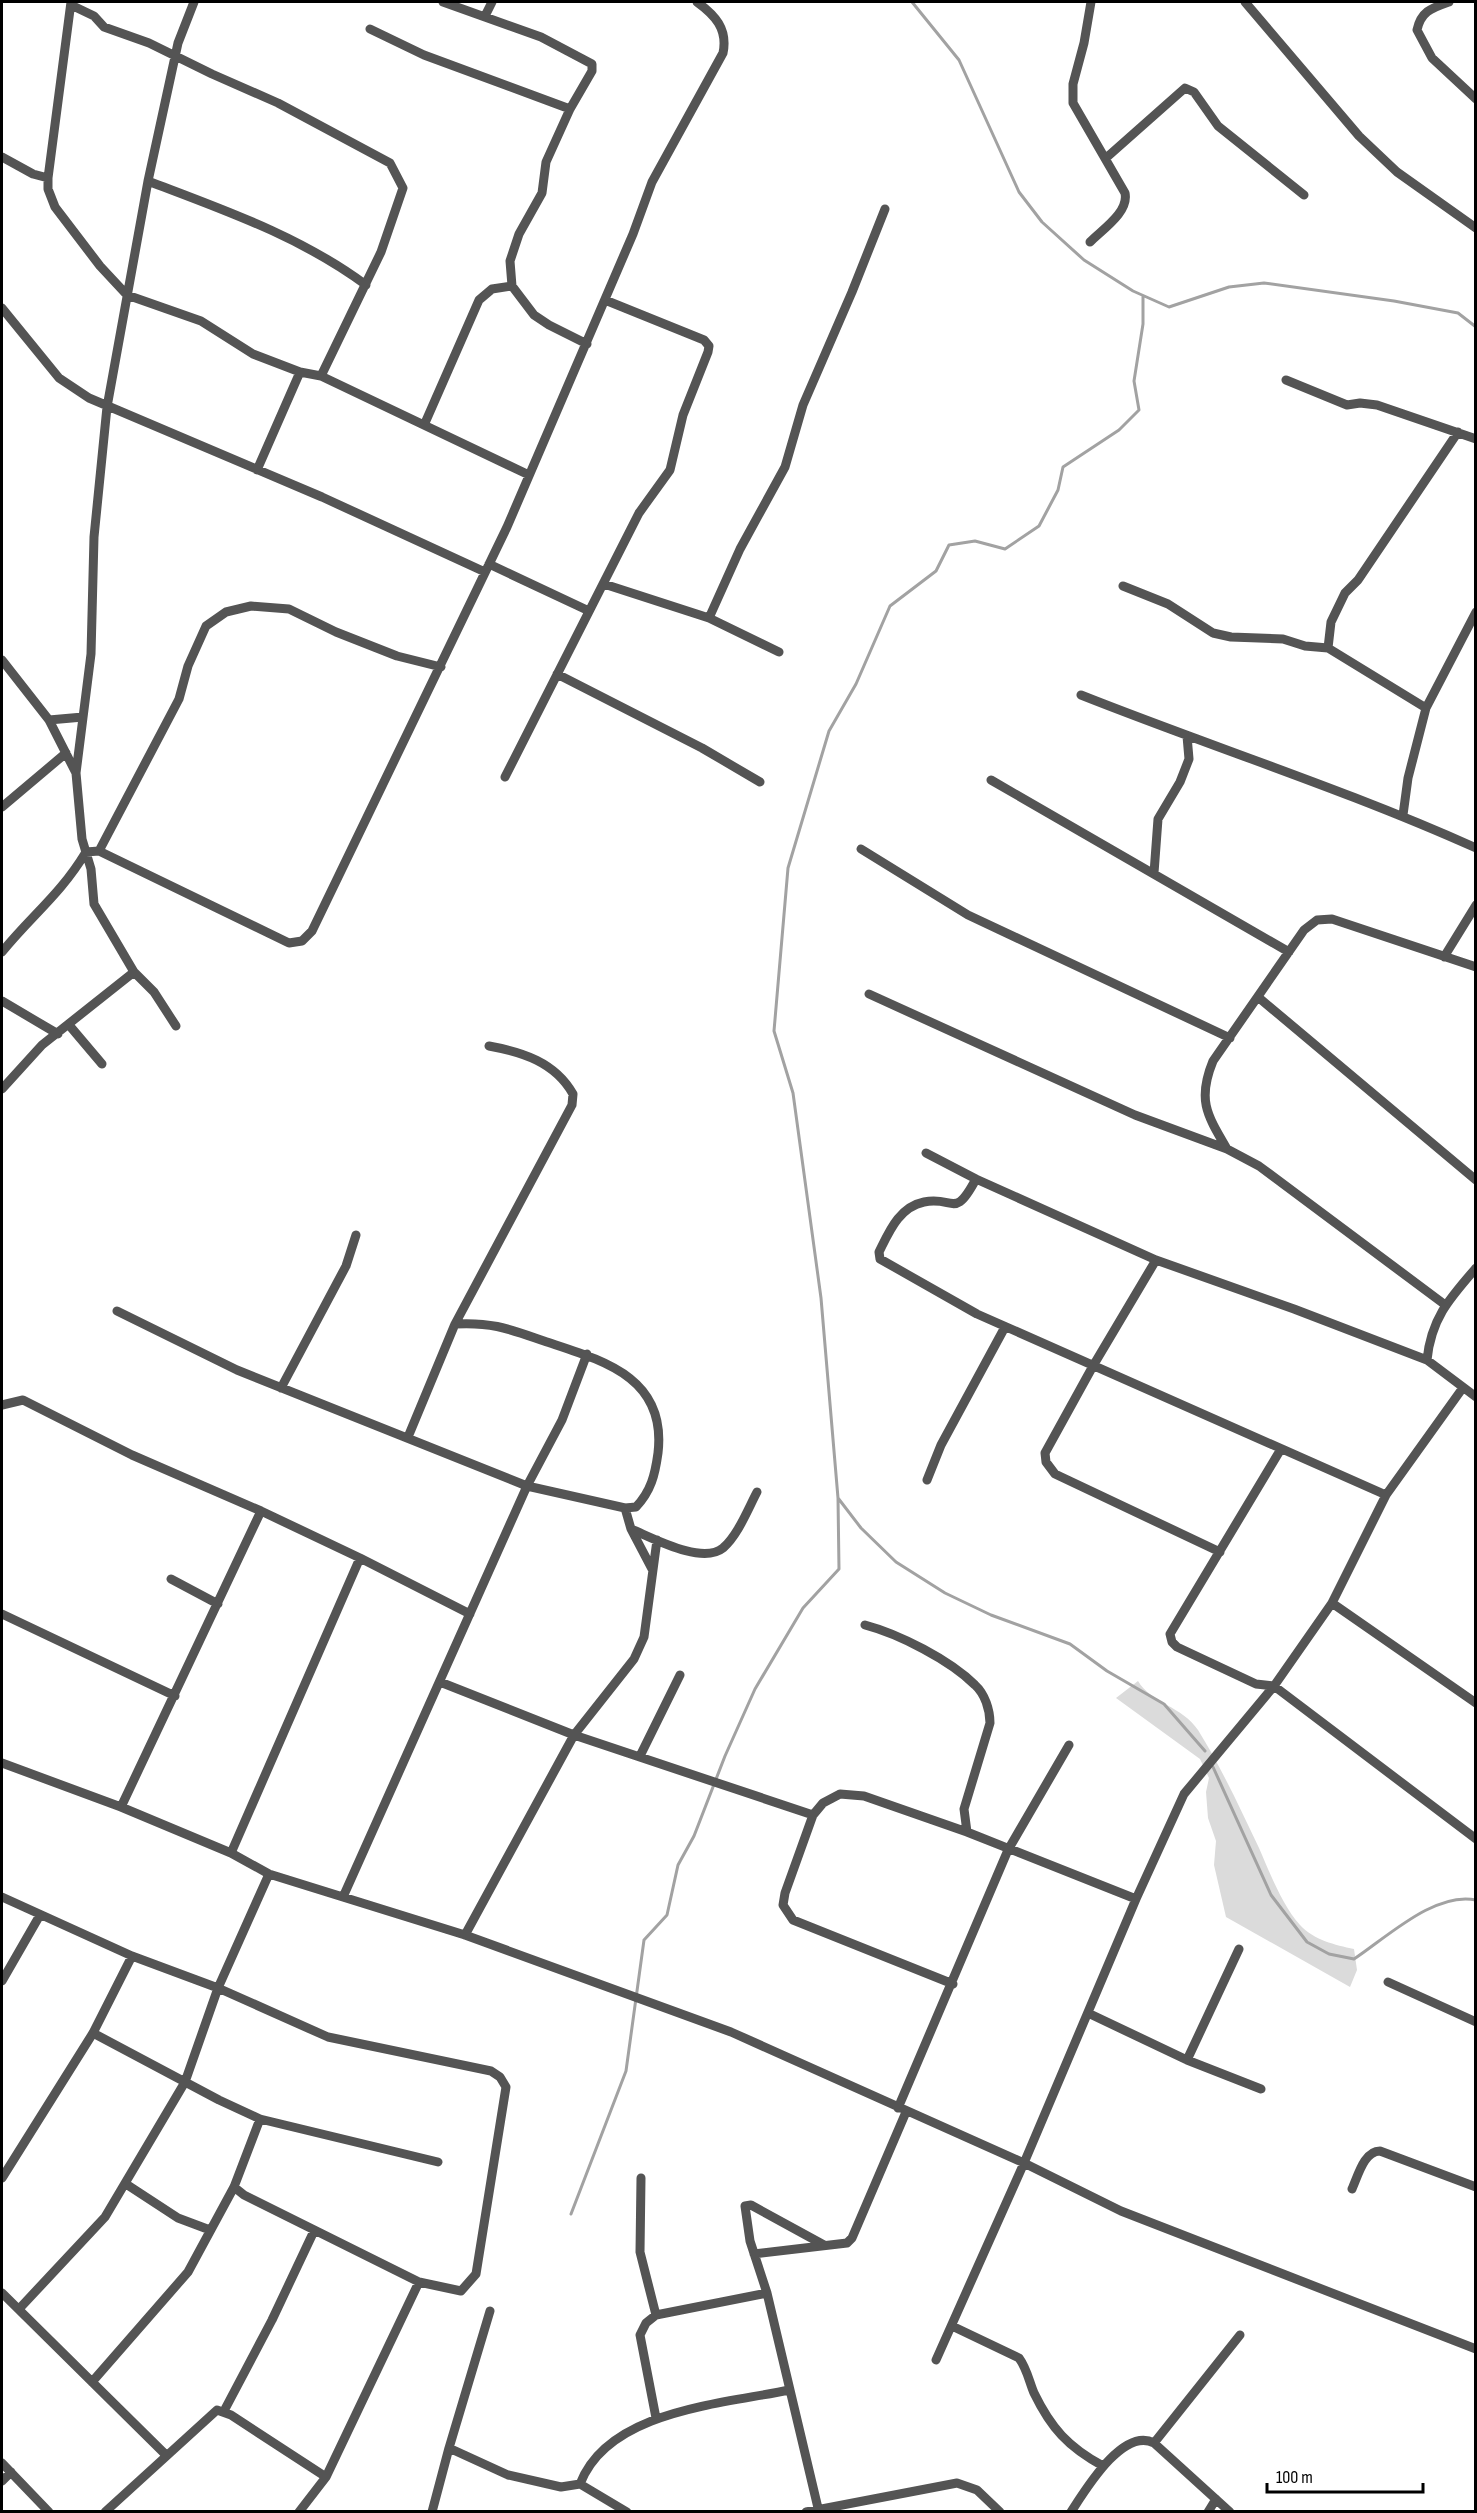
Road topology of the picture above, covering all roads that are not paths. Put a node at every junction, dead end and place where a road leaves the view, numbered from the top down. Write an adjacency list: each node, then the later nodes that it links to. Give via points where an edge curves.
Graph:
1 (194, 2): 11 (street)
2 (443, 2): 9 (street)
3 (492, 2): 9 (street)
4 (697, 2): 25 (street, via 716,18 723,30 723,53 652,182)
5 (1091, 2): 15 (street, via 1073,84 1073,103)
6 (1245, 2): 20 (street, via 1359,136 1397,172)
7 (1449, 2): 12 (street, via 1427,11 1417,30 1432,58)
8 (71, 3): 11 (street, via 94,16 104,27); 16 (street)
9 (485, 16): 13 (street, via 541,37 592,64 592,72)
10 (370, 29): 13 (street, via 424,56)
11 (176, 56): 17 (street); 22 (street, via 278,103 390,163 404,188)
12 (1476, 99)
13 (570, 109): 23 (street, via 546,162 542,193 517,238 510,261)
14 (2, 157): 16 (street)
15 (1106, 158): 18 (street, via 1185,88 1194,92 1218,126); 21 (street, via 1127,201)
16 (48, 178): 24 (street, via 55,207)
17 (148, 181): 22 (street, via 274,230 341,266); 24 (street)
18 (1304, 195)
19 (885, 209): 42 (street, via 803,405 785,467 740,549)
20 (1476, 228)
21 (1090, 243)
22 (366, 285): 29 (street)
23 (512, 286): 27 (street, via 541,321); 32 (street, via 492,289 479,300)
24 (127, 295): 28 (street, via 201,321 253,354); 31 (street)
25 (605, 300): 27 (street); 38 (street, via 704,340 709,346 683,415 670,470 639,513)
26 (2, 309): 31 (street, via 59,378)
27 (587, 344): 36 (street)
28 (300, 372): 29 (street); 35 (street)
29 (321, 376): 32 (street)
30 (1286, 380): 33 (street, via 1347,405 1377,405)
31 (107, 407): 35 (street); 50 (street, via 95,525 91,654)
32 (426, 423): 36 (street)
33 (1458, 432): 34 (street); 43 (street, via 1358,580 1345,593 1331,622)
34 (1476, 440)
35 (257, 470): 37 (street)
36 (529, 475): 37 (street)
37 (487, 568): 40 (street); 46 (street)
38 (604, 584): 40 (street); 42 (street)
39 (1123, 586): 43 (street, via 1168,604 1213,633 1283,639)
40 (589, 611): 47 (street)
41 (1476, 612): 49 (street)
42 (709, 618): 44 (street)
43 (1328, 648): 49 (street)
44 (779, 652)
45 (2, 660): 51 (street)
46 (441, 667): 62 (street, via 397,656 290,609 251,606 226,612 206,626 188,666 179,699); 62 (street, via 312,931 302,941 289,943)
47 (556, 674): 55 (street); 57 (street)
48 (1082, 694): 52 (street)
49 (1426, 708): 59 (street)
50 (83, 717): 51 (street); 54 (street)
51 (49, 720): 53 (street)
52 (1187, 736): 59 (street); 64 (street, via 1189,759 1158,819)
53 (66, 753): 54 (street); 58 (street)
54 (76, 773): 63 (street)
55 (505, 777)
56 (991, 780): 64 (street)
57 (760, 782)
58 (2, 807)
59 (1403, 815): 60 (street)
60 (1476, 848)
61 (861, 849): 77 (street, via 968,915)
62 (99, 851): 63 (street)
63 (86, 852): 66 (street, via 58,893); 70 (street, via 94,904)
64 (1154, 873): 67 (street)
65 (1476, 905): 68 (street)
66 (2, 952)
67 (1289, 952): 68 (street, via 1304,930 1317,920 1332,919); 72 (street)
68 (1444, 957): 69 (street)
69 (1476, 967)
70 (135, 972): 74 (street); 75 (street, via 154,992)
71 (869, 994): 81 (street, via 1135,1115)
72 (1258, 997): 77 (street); 84 (street)
73 (2, 1001): 76 (street)
74 (69, 1025): 76 (street); 79 (street)
75 (176, 1026)
76 (57, 1034): 80 (street)
77 (1230, 1038): 81 (street, via 1213,1060 1204,1094 1206,1113)
78 (489, 1046): 90 (street, via 518,1051 557,1073 573,1094 572,1105)
79 (102, 1064)
80 (2, 1089)
81 (1227, 1149): 88 (street, via 1259,1166)
82 (926, 1153): 83 (street)
83 (976, 1179): 86 (street); 91 (street, via 959,1203 925,1202 900,1216 879,1252 880,1258)
84 (1476, 1180)
85 (356, 1235): 95 (street, via 346,1266)
86 (1156, 1260): 93 (street); 94 (street)
87 (1476, 1268): 88 (street)
88 (1444, 1304): 93 (street, via 1429,1339)
89 (117, 1311): 95 (street)
90 (455, 1324): 92 (street, via 497,1324); 99 (street)
91 (1005, 1327): 94 (street); 101 (street, via 941,1445)
92 (587, 1354): 102 (street, via 562,1420); 105 (street, via 625,1372 641,1388 654,1413 659,1444 656,1472 647,1494 636,1507)
93 (1427, 1360): 96 (street)
94 (1093, 1366): 100 (street); 109 (street, via 1045,1453 1046,1462 1055,1474)
95 (281, 1388): 99 (street)
96 (1462, 1389): 97 (street); 104 (street)
97 (1476, 1397)
98 (2, 1405): 106 (street, via 23,1400 132,1455)
99 (408, 1437): 102 (street)
100 (1281, 1449): 104 (street); 109 (street)
101 (927, 1480)
102 (527, 1486): 105 (street); 116 (street)
103 (757, 1492): 108 (street, via 732,1536 714,1553 697,1554)
104 (1386, 1495): 114 (street)
105 (625, 1508): 107 (street)
106 (261, 1511): 110 (street); 113 (street)
107 (631, 1529): 108 (street); 111 (street)
108 (657, 1540): 111 (street)
109 (1220, 1552): 120 (street, via 1170,1634 1172,1642 1256,1684)
110 (360, 1558): 116 (street); 132 (street)
111 (652, 1569): 123 (street, via 644,1637 634,1659)
112 (171, 1579): 113 (street)
113 (218, 1604): 121 (street)
114 (1332, 1604): 120 (street); 122 (street)
115 (2, 1614): 121 (street)
116 (470, 1614): 119 (street)
117 (865, 1625): 129 (street, via 933,1656 976,1686 984,1697 990,1723 964,1809)
118 (680, 1675): 125 (street)
119 (440, 1682): 123 (street); 135 (street)
120 (1274, 1686): 130 (street); 136 (street, via 1184,1794)
121 (175, 1696): 127 (street)
122 (1476, 1702)
123 (574, 1735): 125 (street); 138 (street)
124 (1070, 1745): 131 (street)
125 (640, 1756): 128 (street)
126 (2, 1763): 127 (street)
127 (121, 1808): 132 (street)
128 (813, 1815): 129 (street, via 823,1803 840,1794 864,1796); 143 (street, via 785,1893 783,1905 793,1920)
129 (967, 1832): 131 (street)
130 (1476, 1839)
131 (1008, 1850): 136 (street); 143 (street)
132 (231, 1853): 133 (street)
133 (269, 1874): 135 (street); 144 (street)
134 (2, 1897): 137 (street)
135 (343, 1897): 138 (street)
136 (1136, 1899): 145 (street)
137 (40, 1916): 140 (street); 141 (street)
138 (465, 1935): 151 (street, via 731,2032)
139 (1239, 1949): 148 (street)
140 (132, 1956): 144 (street); 147 (street)
141 (2, 1981)
142 (1388, 1982): 146 (street)
143 (953, 1984): 151 (street)
144 (219, 1988): 149 (street); 165 (street, via 328,2037 491,2071 500,2077 506,2087 476,2274 461,2291)
145 (1088, 2013): 148 (street); 154 (street)
146 (1476, 2022)
147 (93, 2033): 149 (street); 155 (street)
148 (1187, 2060): 150 (street)
149 (185, 2082): 152 (street); 157 (street)
150 (1261, 2089)
151 (902, 2110): 154 (street); 163 (street, via 852,2238 847,2243)
152 (260, 2119): 153 (street); 158 (street)
153 (438, 2162)
154 (1024, 2163): 171 (street); 173 (street, via 1121,2211)
155 (2, 2178)
156 (641, 2178): 170 (street, via 640,2252)
157 (126, 2184): 161 (street, via 178,2218); 168 (street, via 105,2217)
158 (234, 2187): 161 (street); 162 (street)
159 (1476, 2187): 160 (street, via 1373,2151)
160 (1352, 2189)
161 (210, 2230): 175 (street, via 188,2272)
162 (314, 2231): 165 (street); 177 (street)
163 (824, 2246): 164 (street); 164 (street, via 747,2204)
164 (754, 2254): 167 (street)
165 (419, 2282): 185 (street)
166 (2, 2293): 168 (street)
167 (767, 2293): 170 (street); 176 (street)
168 (19, 2309): 175 (street)
169 (490, 2311): 180 (street)
170 (656, 2315): 178 (street, via 640,2335)
171 (952, 2326): 174 (street); 183 (street, via 1019,2358 1055,2430 1078,2452)
172 (1240, 2335): 179 (street)
173 (1476, 2349)
174 (936, 2360)
175 (92, 2382): 181 (street)
176 (789, 2390): 178 (street); 189 (street)
177 (224, 2411): 181 (street, via 210,2414); 185 (street)
178 (656, 2418): 187 (street, via 606,2448 590,2465)
179 (1154, 2443): 183 (street, via 1145,2439 1135,2441); 188 (street)
180 (449, 2448): 187 (street, via 508,2475 561,2487); 193 (street)
181 (165, 2454): 191 (street)
182 (2, 2463): 184 (street)
183 (1103, 2466): 197 (street)
184 (11, 2472): 186 (street); 190 (street)
185 (326, 2477): 192 (street)
186 (2, 2481)
187 (580, 2484): 194 (street)
188 (1216, 2499): 198 (street); 199 (street)
189 (819, 2508): 195 (street); 196 (street, via 957,2483 977,2490)
190 (49, 2511)
191 (105, 2511)
192 (299, 2511)
193 (432, 2511)
194 (627, 2511)
195 (806, 2511)
196 (1000, 2511)
197 (1071, 2511)
198 (1208, 2511)
199 (1230, 2511)

